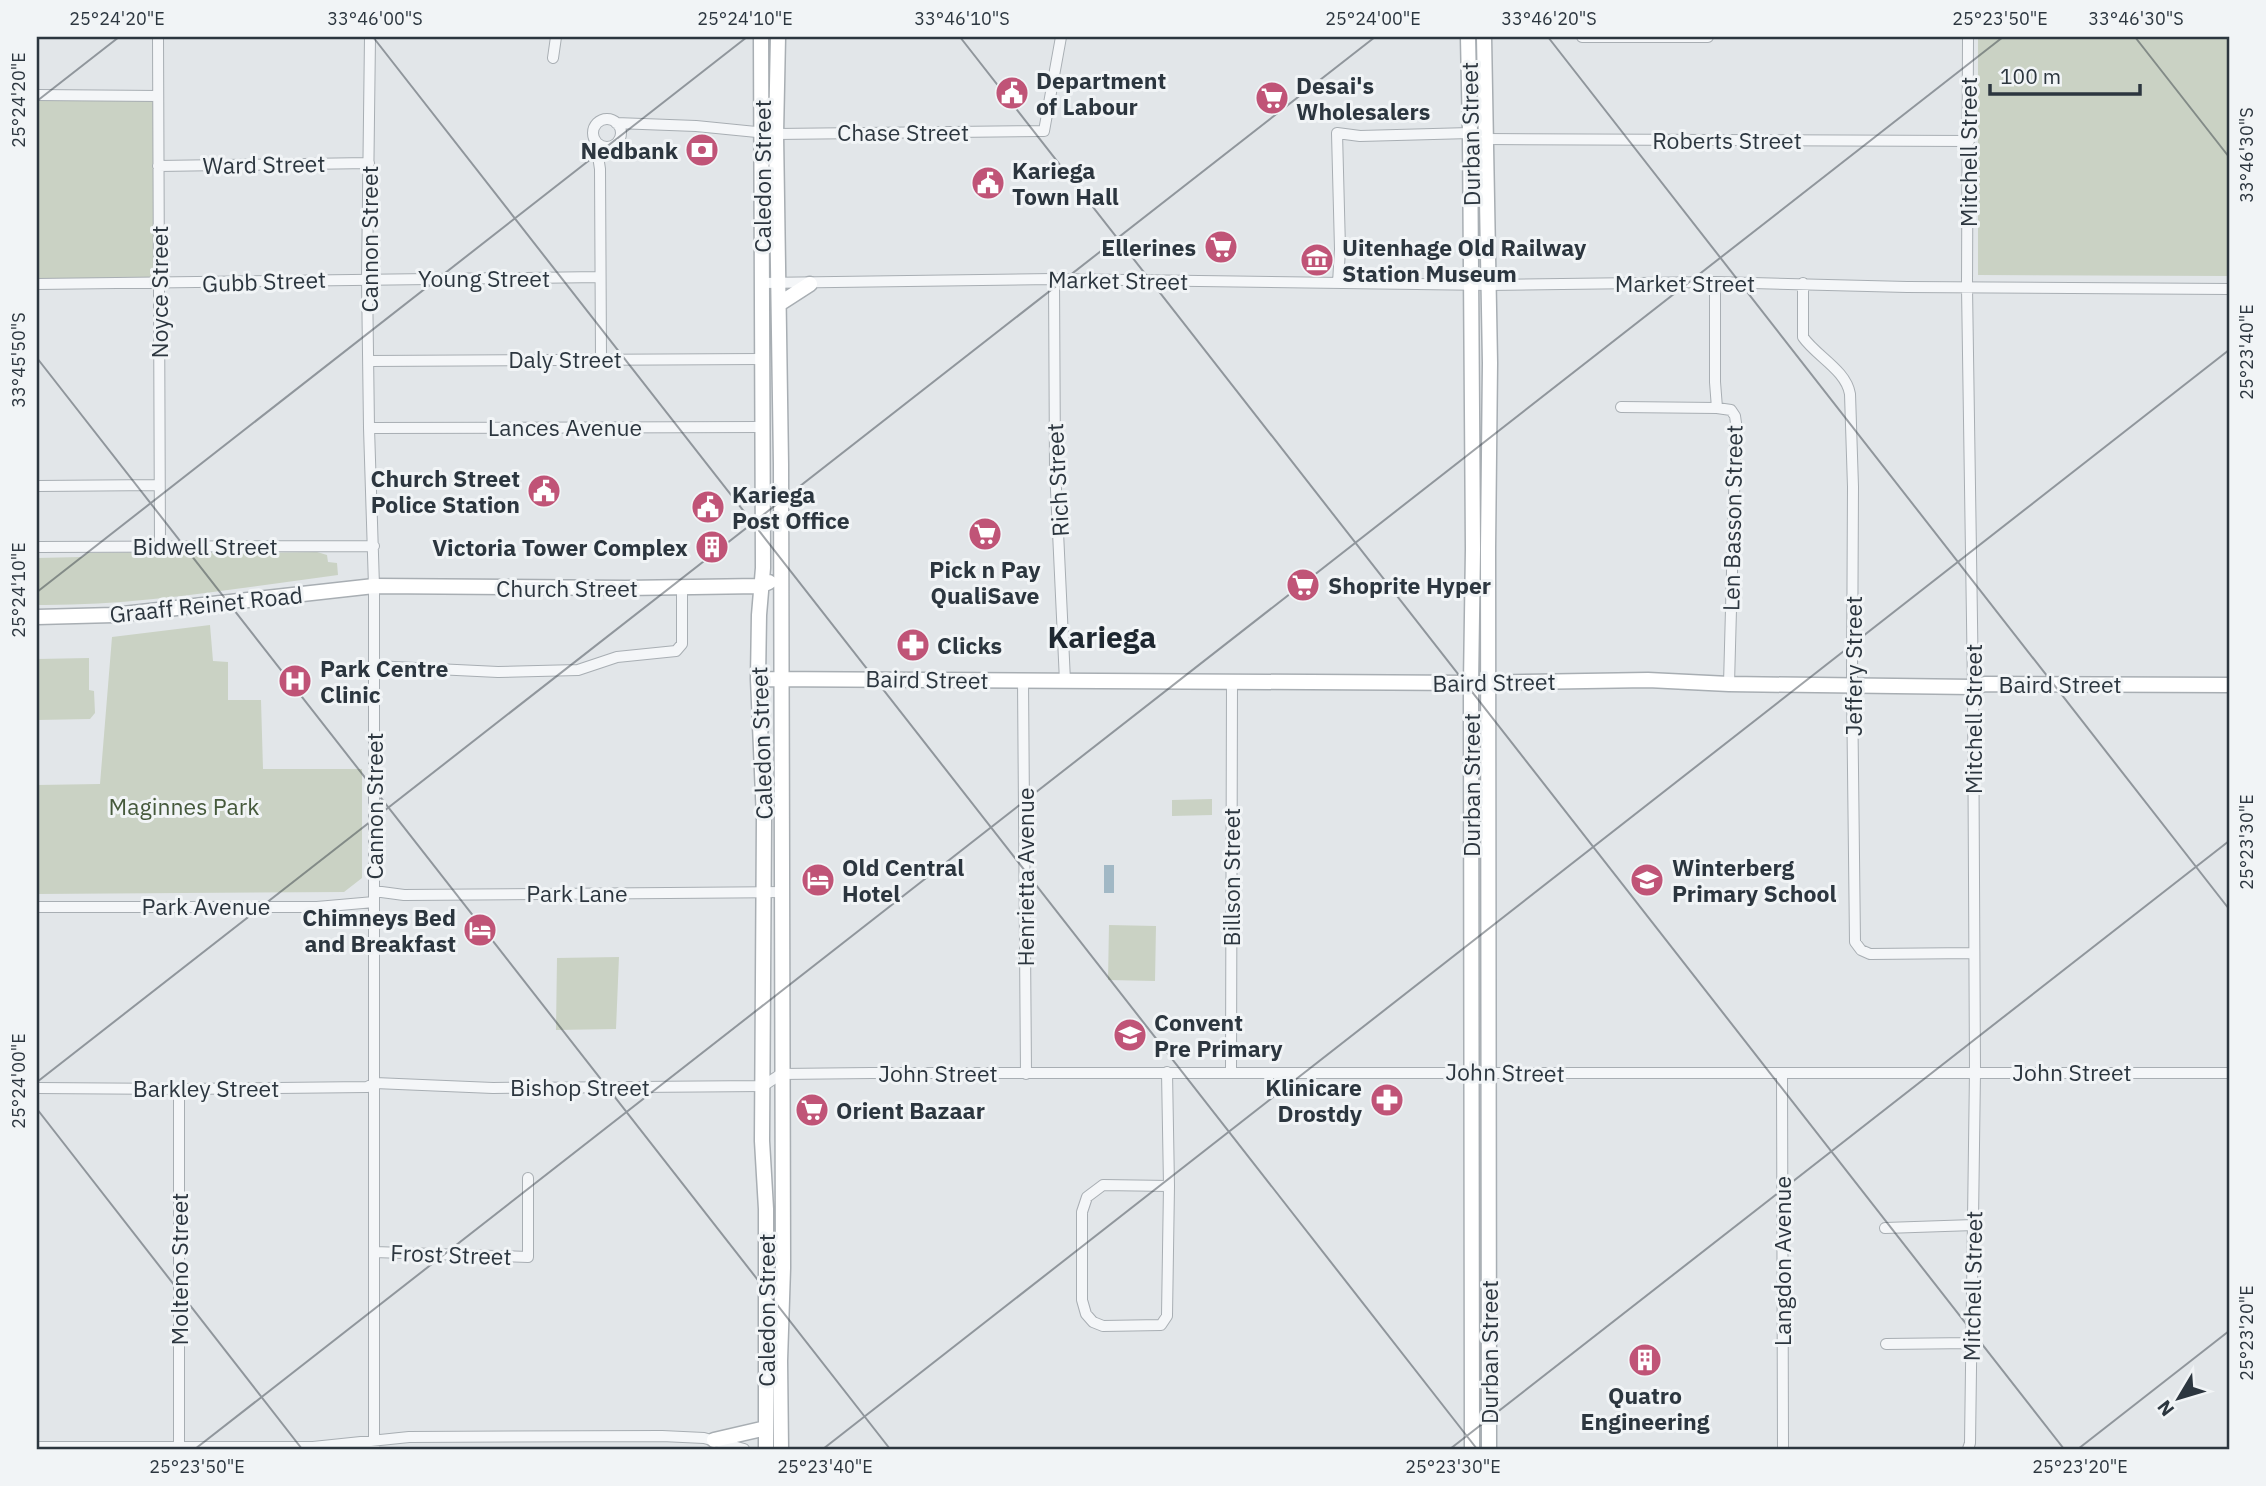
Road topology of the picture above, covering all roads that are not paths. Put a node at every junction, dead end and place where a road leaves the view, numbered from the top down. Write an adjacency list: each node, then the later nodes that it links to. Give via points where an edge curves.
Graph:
1 (158, 37): 14 (street, Noyce Street)
2 (556, 37): 12 (street)
3 (761, 37): 17 (street, Caledon Street)
4 (778, 37): 17 (street, Caledon Street)
5 (1061, 37): 17 (street, Chase Street, via 1044,131)
6 (1468, 37): 18 (street, Durban Street)
7 (1484, 37): 20 (street, Durban Street)
8 (1584, 37): 9 (street)
9 (1708, 37)
10 (1968, 37): 21 (street, Mitchell Street)
11 (373, 39): 24 (street, Cannon Street)
12 (552, 58)
13 (37, 95): 14 (street)
14 (158, 96): 25 (street, Noyce Street)
15 (616, 123): 16 (street, Chase Street); 19 (street); 22 (street, via 608,119 597,123 593,132)
16 (646, 125): 17 (street, Chase Street); 19 (street)
17 (769, 133): 31 (street, Caledon Street); 36 (street, Caledon Street)
18 (1470, 133): 32 (street, via 1337,133); 38 (street, Durban Street)
19 (620, 139): 23 (street)
20 (1485, 139): 21 (street, Roberts Street); 39 (street, Durban Street)
21 (1969, 141): 40 (street, Mitchell Street)
22 (596, 143): 23 (street); 26 (street)
23 (611, 147): 26 (street)
24 (369, 163): 25 (street, Ward Street); 28 (street, Cannon Street)
25 (158, 166): 35 (street, Noyce Street)
26 (600, 169): 27 (street)
27 (600, 277): 28 (street, Young Street); 43 (street)
28 (368, 278): 35 (street, Gubb Street); 45 (street, Cannon Street)
29 (1054, 279): 32 (street, Market Street); 37 (street, Market Street); 65 (street, Rich Street, via 1055,455)
30 (1715, 282): 33 (street, Market Street); 39 (street, Market Street); 47 (street, Len Basson Street)
31 (762, 283): 36 (street, Market Street); 44 (street, Caledon Street)
32 (1338, 283): 38 (street, Market Street)
33 (1803, 283): 40 (street, Market Street); 70 (street, Jeffery Street, via 1803,337 1841,376 1850,394)
34 (37, 284): 35 (street, Gubb Street)
35 (160, 284): 50 (street, Noyce Street)
36 (778, 284): 37 (street, Market Street); 42 (street, Caledon Street)
37 (810, 284): 42 (street)
38 (1472, 285): 39 (street, Market Street); 68 (street, Durban Street)
39 (1489, 285): 67 (street, Durban Street)
40 (1967, 287): 41 (street, Market Street); 72 (street, Mitchell Street)
41 (2229, 289)
42 (779, 304): 55 (street, Caledon Street)
43 (601, 358): 44 (street, Daly Street); 45 (street, Daly Street)
44 (762, 359): 49 (street, Caledon Street)
45 (369, 360): 48 (street, Cannon Street)
46 (1622, 407): 47 (street)
47 (1717, 408): 69 (street, Len Basson Street, via 1731,410 1736,424)
48 (369, 428): 49 (street, Lances Avenue); 52 (street, Cannon Street)
49 (762, 428): 57 (street, Caledon Street)
50 (159, 485): 51 (street); 54 (street, Noyce Street)
51 (37, 486)
52 (374, 546): 54 (street, Bidwell Street); 56 (street, Cannon Street)
53 (37, 547): 54 (street, Bidwell Street)
54 (160, 547)
55 (780, 568): 57 (street, via 772,580); 59 (street, Caledon Street)
56 (374, 586): 58 (street, Church Street); 60 (street, Graaff Reinet Road, via 114,615); 61 (street, Cannon Street)
57 (760, 586): 58 (street, Church Street); 59 (street); 63 (street, Caledon Street)
58 (682, 588): 61 (street, via 682,644 676,651 617,657 578,670 498,672)
59 (780, 604): 62 (street, Caledon Street)
60 (37, 617)
61 (374, 666): 75 (street, Cannon Street)
62 (780, 678): 63 (street, Baird Street); 64 (street, Baird Street); 74 (street, Caledon Street)
63 (758, 679): 73 (street, Caledon Street)
64 (1023, 680): 65 (street, Baird Street); 86 (street, Henrietta Avenue)
65 (1065, 681): 66 (street, Baird Street)
66 (1232, 681): 68 (street, Baird Street); 81 (street, Billson Street)
67 (1490, 682): 68 (street, Baird Street); 69 (street, Baird Street); 82 (street, Durban Street)
68 (1471, 683): 78 (street, Durban Street)
69 (1729, 684): 70 (street, Baird Street)
70 (1852, 684): 72 (street, Baird Street); 77 (street, Jeffery Street, via 1856,944 1870,954)
71 (2229, 685): 72 (street, Baird Street)
72 (1973, 687): 77 (street, Mitchell Street)
73 (764, 892): 74 (street, Park Lane); 75 (street, Park Lane); 88 (street, Caledon Street)
74 (781, 892): 85 (street, Caledon Street)
75 (374, 897): 76 (street, Park Avenue, via 317,906); 87 (street, Cannon Street)
76 (37, 907)
77 (1974, 953): 79 (street, Mitchell Street)
78 (1471, 1071): 81 (street, John Street); 82 (street, John Street); 107 (street, Durban Street)
79 (1975, 1071): 83 (street, John Street); 84 (street, John Street); 93 (street, Mitchell Street)
80 (1167, 1072): 81 (street, John Street); 86 (street, John Street); 92 (street)
81 (1231, 1072)
82 (1490, 1073): 83 (street, John Street); 108 (street, Durban Street)
83 (1782, 1073): 109 (street, Langdon Avenue)
84 (2229, 1073)
85 (781, 1074): 86 (street, John Street); 88 (street); 106 (street, Caledon Street)
86 (1026, 1074)
87 (375, 1083): 88 (street, Bishop Street, via 482,1088); 90 (street, Barkley Street, via 367,1087); 95 (street, Cannon Street)
88 (763, 1086): 98 (street, Caledon Street)
89 (37, 1088): 90 (street, Barkley Street)
90 (179, 1090): 103 (street, Molteno Street)
91 (528, 1178): 95 (street, Frost Street, via 528,1257)
92 (1169, 1186): 92 (street, via 1103,1185 1087,1197 1082,1212 1082,1300 1093,1322 1124,1327 1161,1325 1166,1320)
93 (1974, 1224): 94 (street); 96 (street, Mitchell Street)
94 (1885, 1227)
95 (374, 1252): 100 (street, Cannon Street)
96 (1971, 1343): 97 (street); 102 (street, Mitchell Street)
97 (1886, 1344)
98 (766, 1428): 99 (street); 105 (street, Caledon Street)
99 (721, 1444): 100 (street, via 662,1436 409,1437); 104 (street)
100 (374, 1445): 103 (street)
101 (37, 1447): 103 (street)
102 (1971, 1447)
103 (179, 1448)
104 (744, 1449)
105 (766, 1449)
106 (781, 1449)
107 (1472, 1449)
108 (1489, 1449)
109 (1783, 1449)

